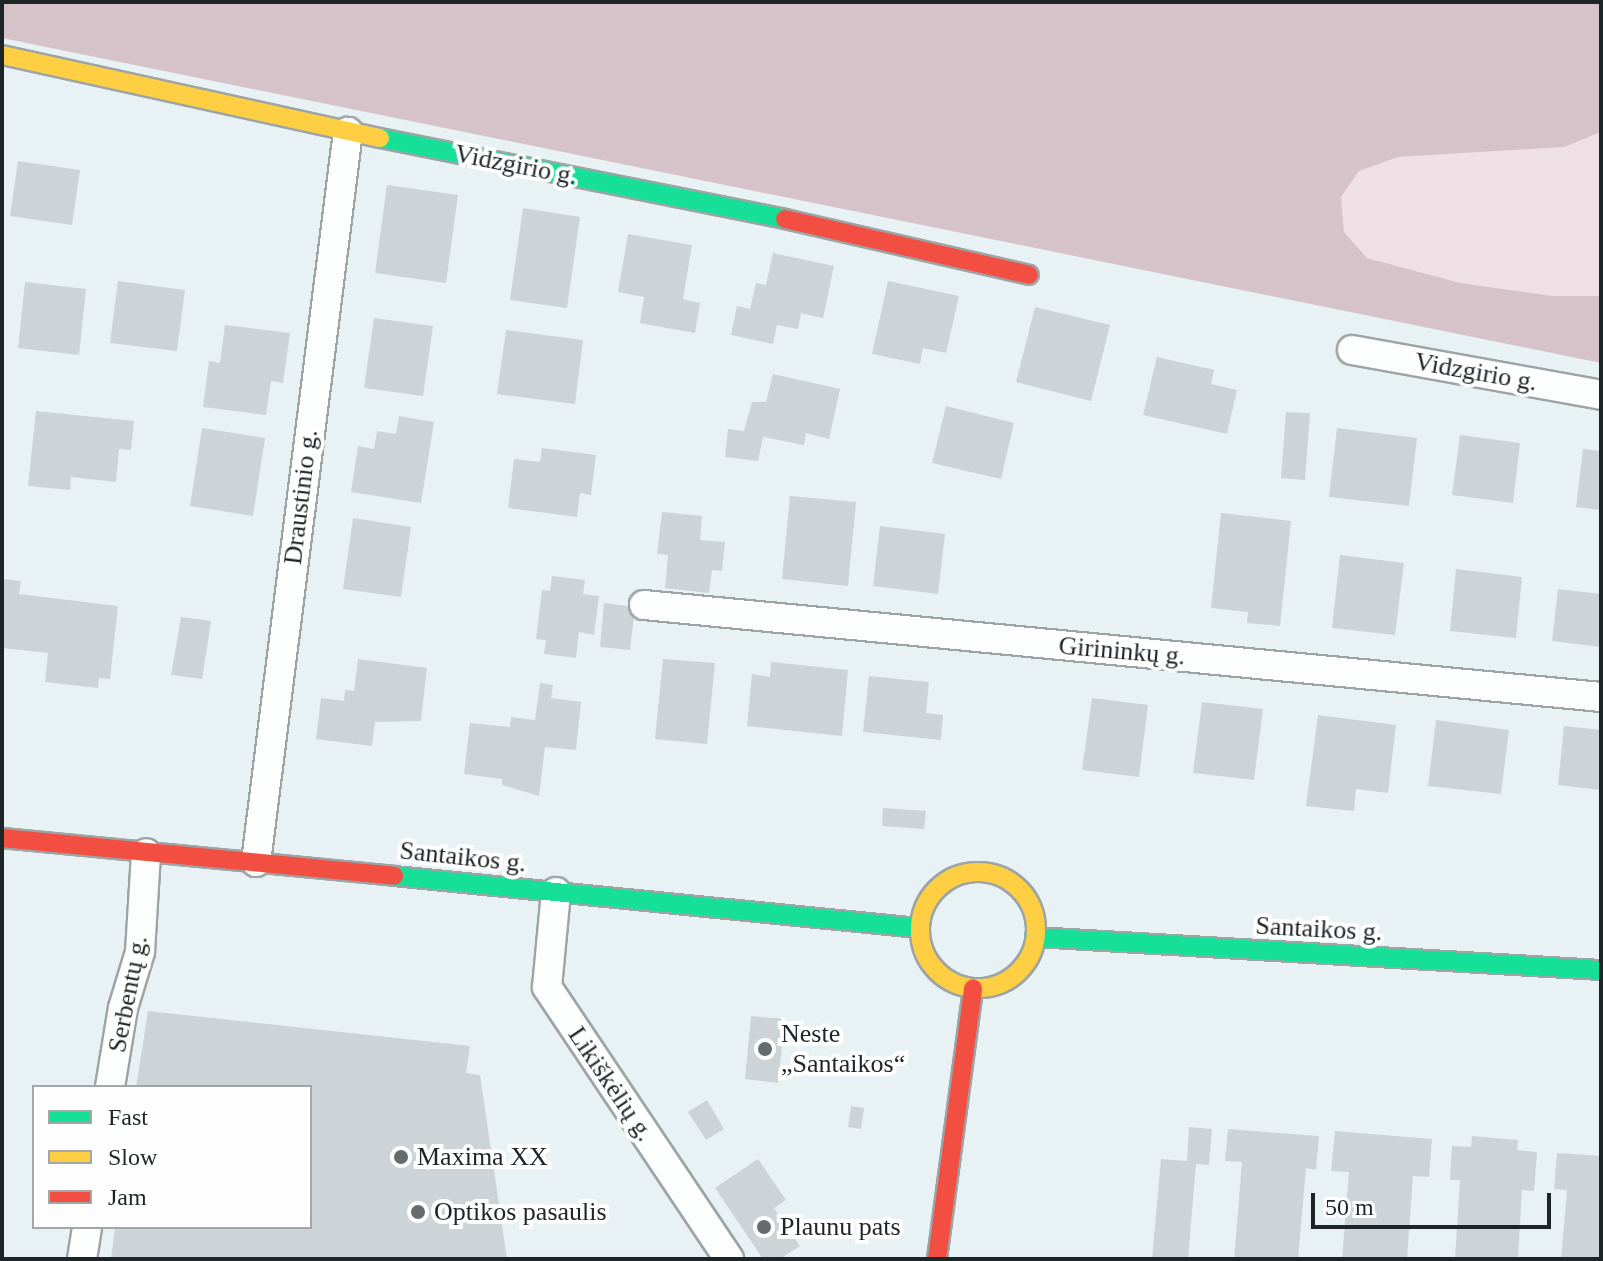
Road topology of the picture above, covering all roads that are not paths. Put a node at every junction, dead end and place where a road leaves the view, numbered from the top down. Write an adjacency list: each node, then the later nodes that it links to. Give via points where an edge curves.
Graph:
1 (2, 55): 2 (main road, Vidzgirio g.)
2 (348, 132): 3 (main road, Vidzgirio g., via 734,207); 10 (street, Draustinio g.)
3 (1029, 275)
4 (1352, 350): 5 (street, Vidzgirio g.)
5 (1601, 395)
6 (644, 605): 7 (street, Girininkų g.)
7 (1601, 697)
8 (2, 838): 9 (main road, Santaikos g.)
9 (146, 853): 10 (main road, Santaikos g.); 16 (street, Serbentų g., via 140,952 123,1008)
10 (256, 862): 11 (main road, Santaikos g.)
11 (556, 892): 12 (main road, Santaikos g.); 19 (street, Likiškėlių g., via 547,987)
12 (919, 928): 13 (main road, via 924,908 952,878 992,874 1026,898); 15 (main road, via 934,969)
13 (1035, 937): 14 (main road, Santaikos g.); 15 (main road, via 1031,955 1007,981)
14 (1601, 970)
15 (973, 988): 20 (main road)
16 (110, 1085)
17 (87, 1229): 18 (street)
18 (82, 1259)
19 (729, 1259)
20 (937, 1259)

